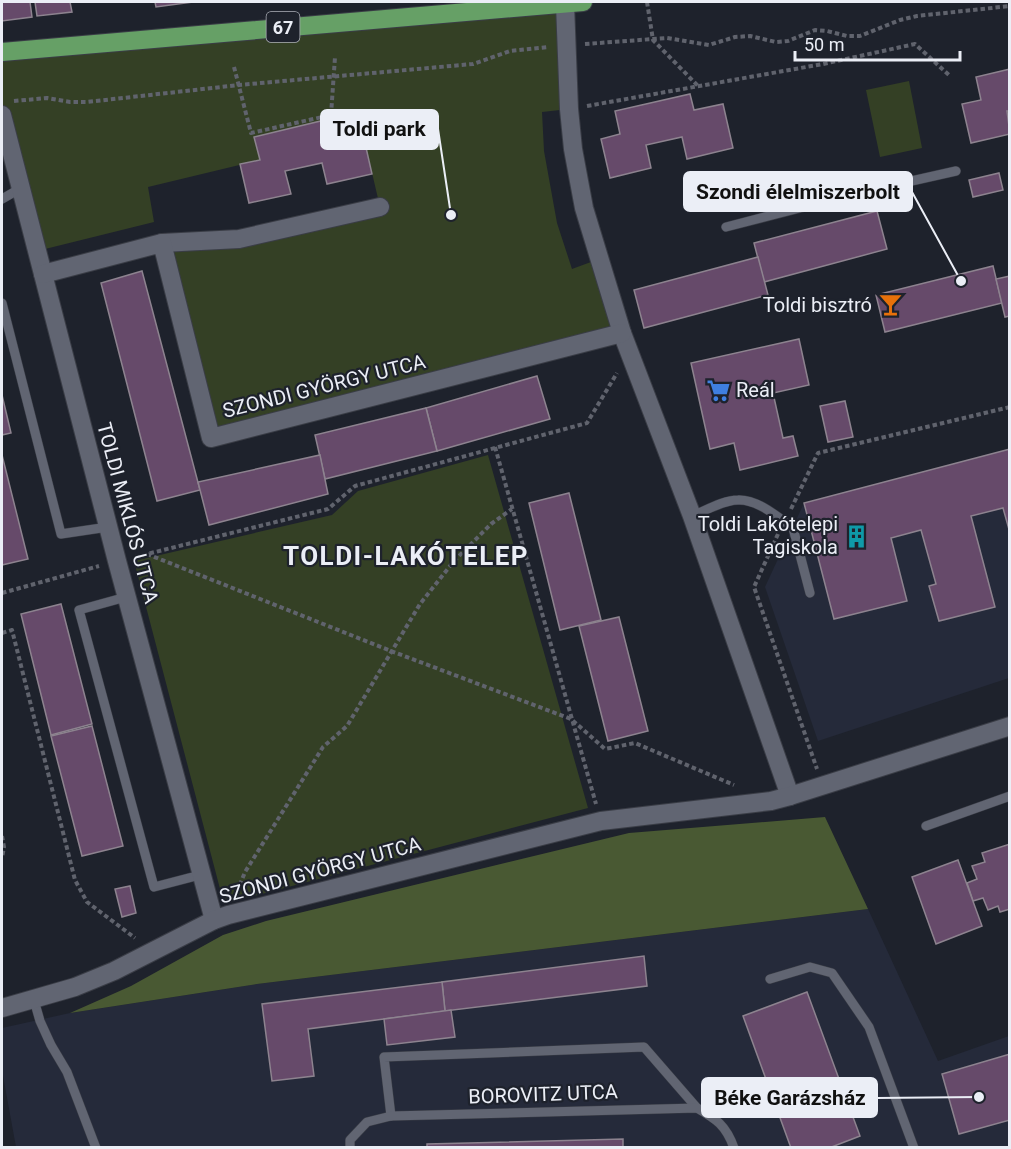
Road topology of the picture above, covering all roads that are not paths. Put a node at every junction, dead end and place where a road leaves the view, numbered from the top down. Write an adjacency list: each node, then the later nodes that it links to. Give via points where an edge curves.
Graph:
1 (574, 3): 2 (main road, 67); 12 (street, via 567,46 573,149 584,208)
2 (2, 52)
3 (6, 109): 5 (street, TOLDI MIKLÓS UTCA)
4 (956, 171): 8 (lane)
5 (21, 188): 6 (lane); 10 (street, TOLDI MIKLÓS UTCA)
6 (2, 199)
7 (380, 207): 9 (street, via 239,239)
8 (726, 227)
9 (162, 243): 10 (street); 12 (street, SZONDI GYÖRGY UTCA, via 211,438)
10 (43, 274): 14 (street, TOLDI MIKLÓS UTCA)
11 (2, 303): 14 (lane, via 61,534)
12 (622, 333): 13 (street)
13 (692, 516): 15 (lane, via 735,500 751,501 784,522 793,528); 18 (street)
14 (108, 527): 16 (street, TOLDI MIKLÓS UTCA)
15 (810, 593)
16 (126, 597): 21 (street, TOLDI MIKLÓS UTCA); 21 (lane, via 79,610 154,887)
17 (1010, 726): 18 (street, SZONDI GYÖRGY UTCA)
18 (790, 796): 22 (street, SZONDI GYÖRGY UTCA, via 601,821)
19 (1010, 796): 20 (lane)
20 (926, 826)
21 (200, 875): 22 (street, TOLDI MIKLÓS UTCA)
22 (221, 918): 24 (street, SZONDI GYÖRGY UTCA, via 75,987)
23 (770, 979): 31 (lane, via 810,967 832,974 870,1027)
24 (34, 1000): 25 (street, SZONDI GYÖRGY UTCA); 28 (lane, via 51,1045 68,1072)
25 (2, 1008)
26 (697, 1108): 27 (lane, BOROVITZ UTCA); 27 (lane, via 644,1047 384,1057); 30 (lane, via 718,1120)
27 (391, 1116): 29 (lane, BOROVITZ UTCA, via 367,1122 350,1140)
28 (96, 1148)
29 (350, 1148)
30 (734, 1148)
31 (914, 1148)

